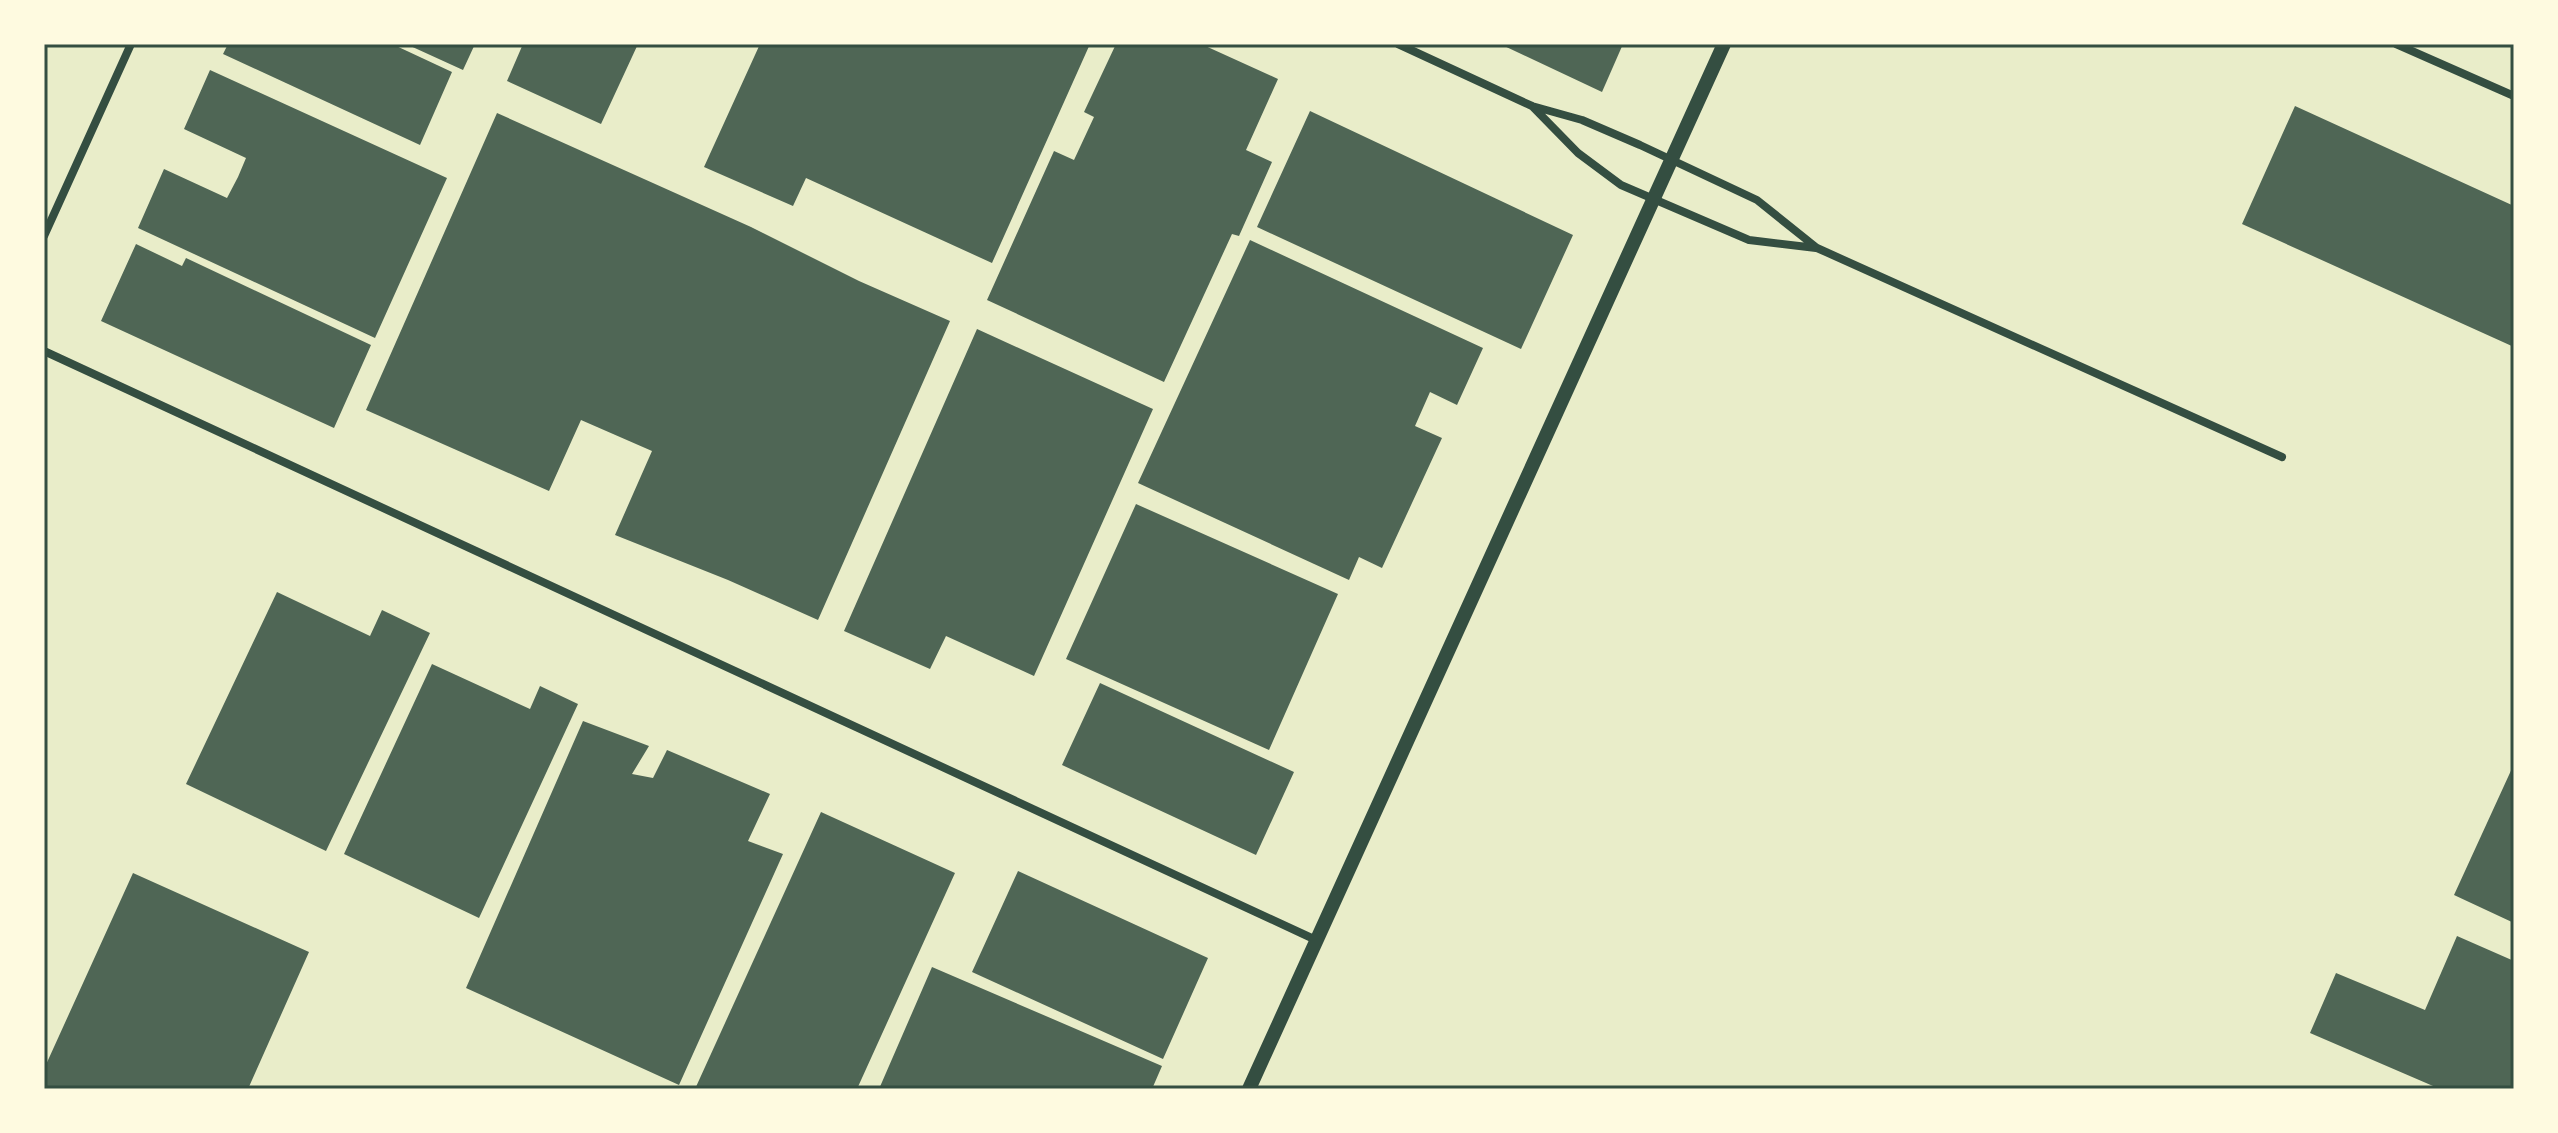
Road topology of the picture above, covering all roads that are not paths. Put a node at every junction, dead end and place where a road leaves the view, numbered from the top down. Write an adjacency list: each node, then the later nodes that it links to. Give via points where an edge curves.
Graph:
1 (131, 44): 9 (street)
2 (1398, 44): 6 (street)
3 (1724, 44): 7 (street)
4 (2396, 44): 5 (street)
5 (2514, 96)
6 (1532, 106): 7 (street, via 1582,120); 8 (street, via 1600,171)
7 (1672, 160): 8 (street); 10 (street, via 1763,203)
8 (1654, 200): 10 (street, via 1749,240); 13 (street)
9 (44, 236)
10 (1817, 248): 12 (street)
11 (44, 351): 13 (street)
12 (2282, 457)
13 (1316, 940): 14 (street)
14 (1249, 1089)

